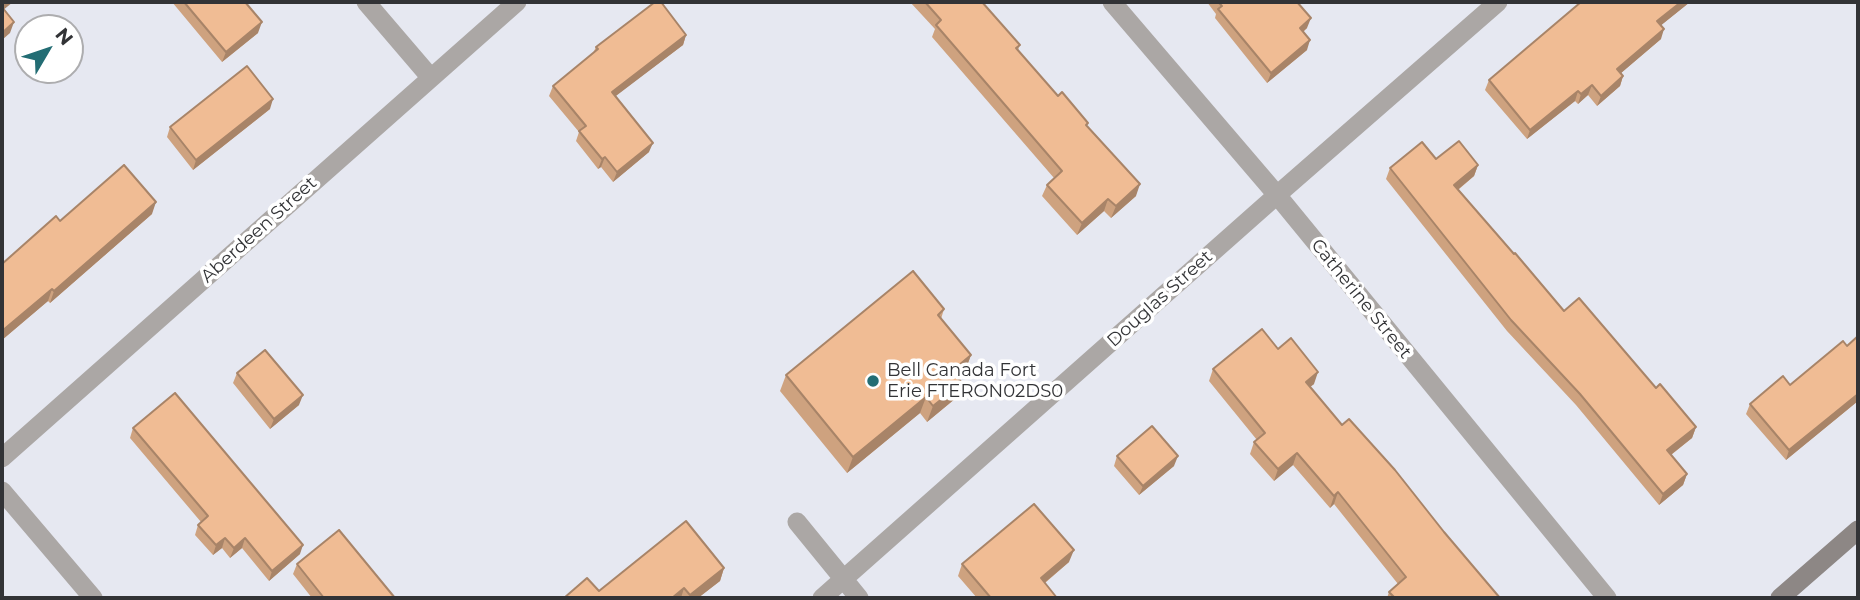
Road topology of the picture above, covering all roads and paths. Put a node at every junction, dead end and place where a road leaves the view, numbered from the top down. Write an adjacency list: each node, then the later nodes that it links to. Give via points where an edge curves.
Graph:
1 (366, 2): 5 (street)
2 (517, 2): 5 (street, Aberdeen Street)
3 (1112, 2): 6 (street, Catherine Street)
4 (1498, 2): 6 (street, Douglas Street)
5 (431, 78): 7 (street, Aberdeen Street)
6 (1277, 195): 11 (street, Douglas Street); 15 (street, Catherine Street)
7 (2, 458)
8 (2, 491): 12 (street)
9 (797, 522): 11 (street)
10 (1858, 530): 16 (main road)
11 (844, 580): 13 (street, Douglas Street); 14 (street)
12 (93, 598)
13 (822, 598)
14 (859, 598)
15 (1607, 598)
16 (1780, 598)

